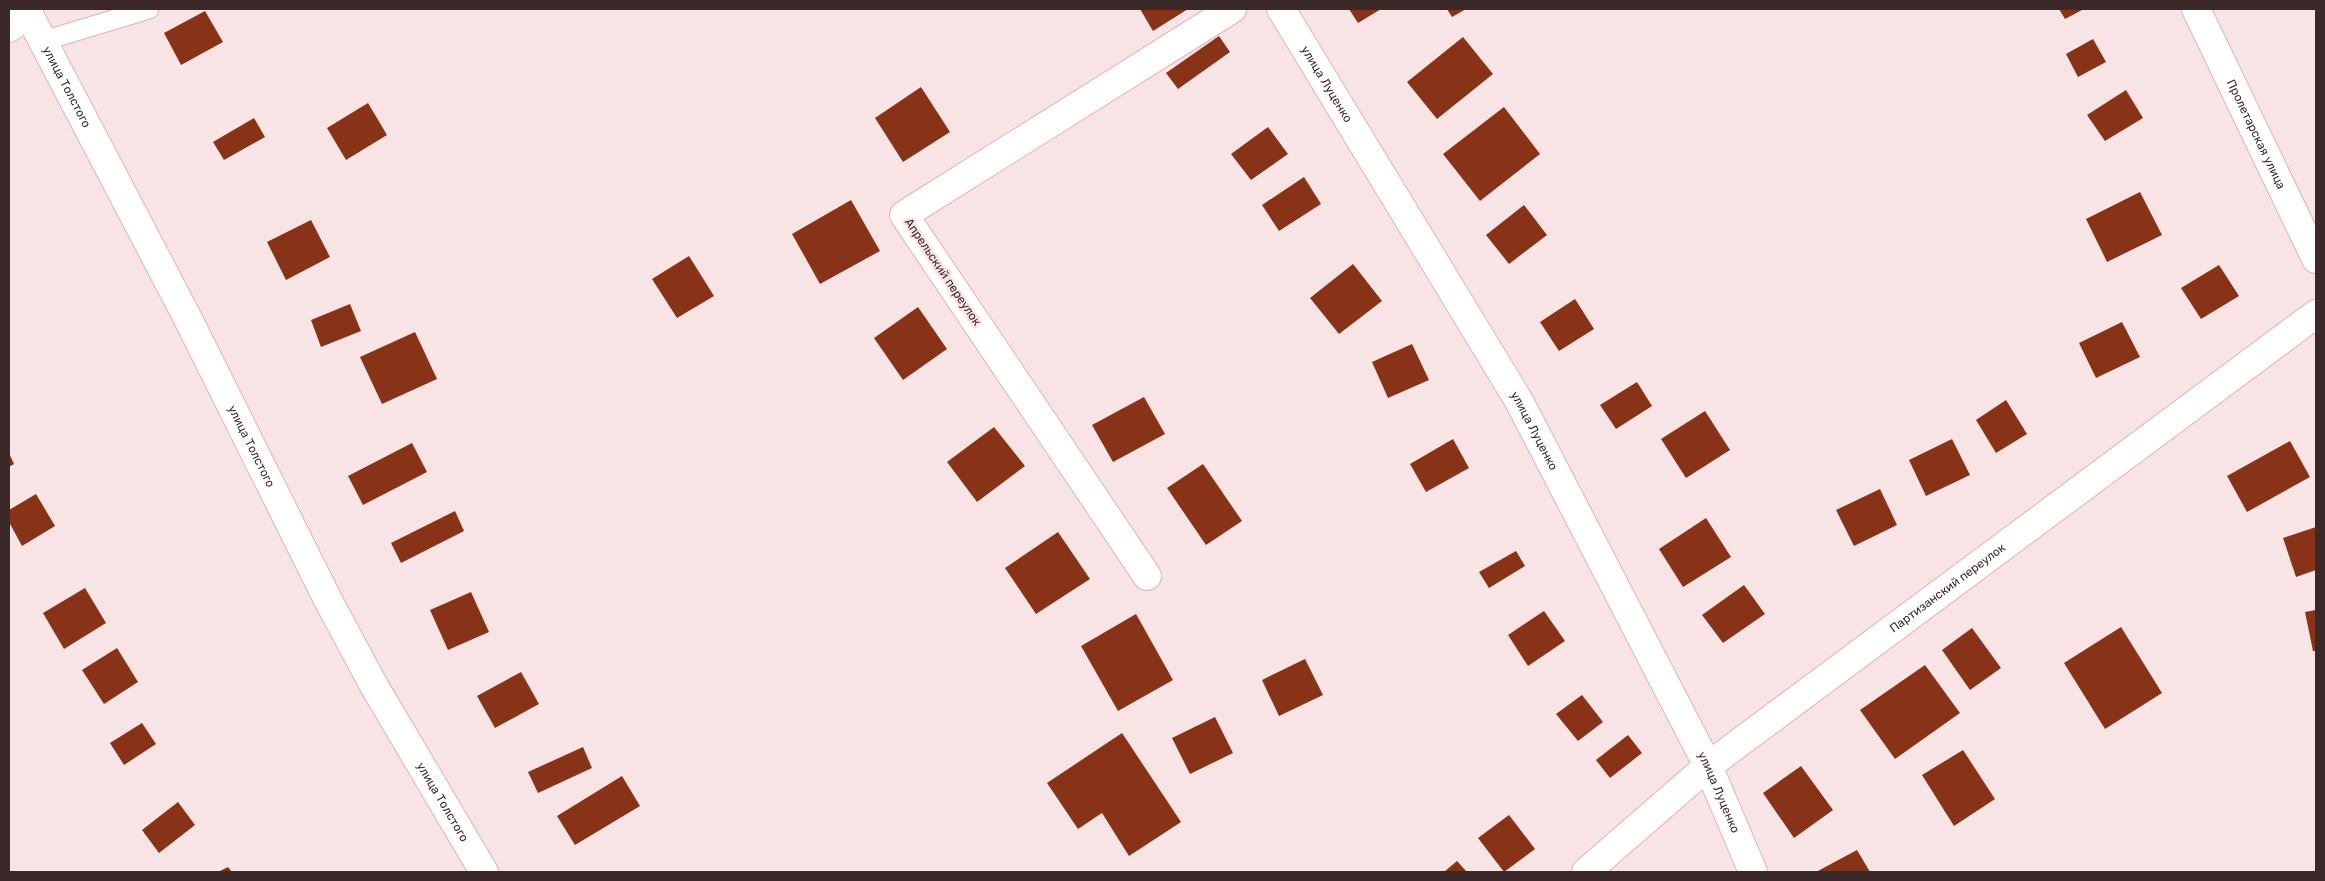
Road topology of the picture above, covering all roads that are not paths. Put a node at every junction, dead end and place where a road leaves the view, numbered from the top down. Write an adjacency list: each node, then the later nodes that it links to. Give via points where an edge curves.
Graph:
1 (149, 9): 6 (lane)
2 (1232, 9): 9 (street, Апрельский переулок, via 904,215)
3 (1281, 9): 10 (street, улица Луценко, via 1519,401)
4 (2196, 9): 7 (street, Пролетарская улица)
5 (22, 17): 6 (street, улица Толстого)
6 (43, 41): 11 (street, улица Толстого, via 187,317 337,617)
7 (2316, 259)
8 (2316, 314): 10 (street, Партизанский переулок)
9 (1148, 576)
10 (1708, 766): 12 (street, Партизанский переулок); 13 (street, улица Луценко)
11 (484, 872)
12 (1586, 872)
13 (1753, 872)

